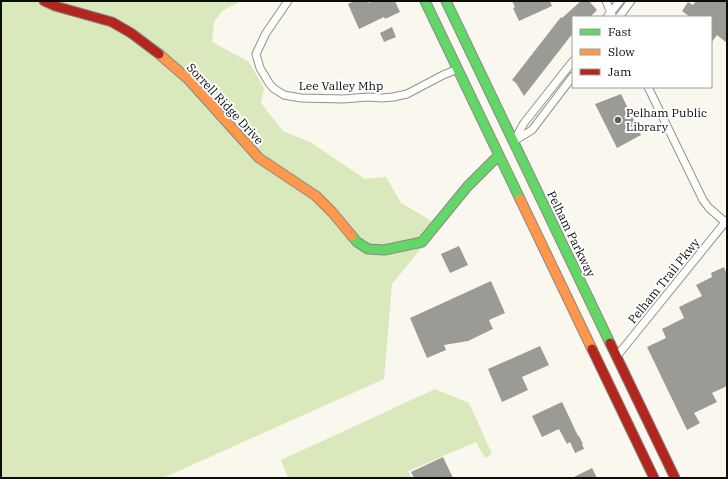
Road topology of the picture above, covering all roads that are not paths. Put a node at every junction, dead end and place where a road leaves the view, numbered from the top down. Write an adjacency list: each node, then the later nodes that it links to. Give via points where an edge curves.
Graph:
1 (44, 1): 14 (main road, Sorrell Ridge Drive, via 121,26 161,55 188,79 259,158 316,196 357,242 368,249 384,250 422,242 467,187)
2 (288, 1): 11 (street, Lee Valley Mhp, via 266,33 256,54 260,68 269,83 284,95 343,99 393,97 407,94 443,75)
3 (425, 1): 11 (main road, Pelham Parkway)
4 (446, 1): 11 (main road, Pelham Parkway)
5 (606, 1): 8 (street)
6 (620, 1): 8 (street)
7 (631, 1): 9 (street)
8 (610, 16)
9 (620, 16)
10 (572, 62): 14 (street)
11 (468, 69): 14 (main road, Pelham Parkway); 14 (main road, Pelham Parkway)
12 (572, 77): 14 (street, via 532,130)
13 (648, 88): 15 (street, via 704,200 709,208)
14 (506, 148): 16 (main road, Pelham Parkway); 17 (main road, Pelham Parkway)
15 (726, 221): 16 (street, Pelham Trail Pkwy)
16 (617, 356): 17 (main road); 19 (main road, Pelham Parkway)
17 (602, 369): 18 (main road, Pelham Parkway)
18 (654, 478)
19 (675, 478)

